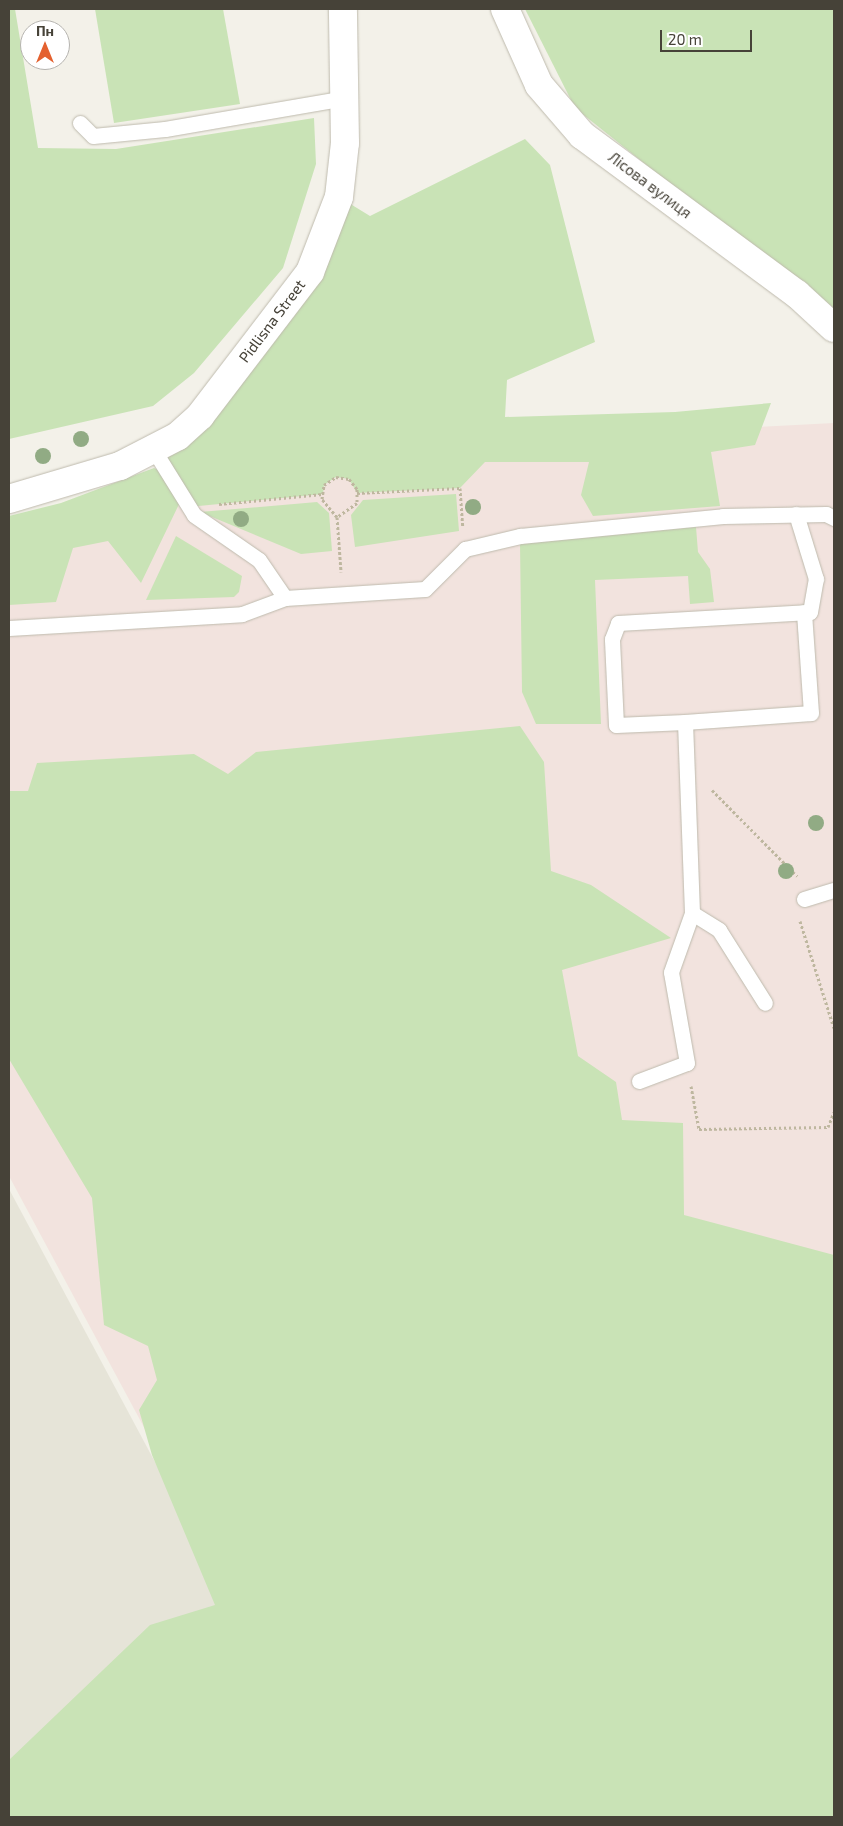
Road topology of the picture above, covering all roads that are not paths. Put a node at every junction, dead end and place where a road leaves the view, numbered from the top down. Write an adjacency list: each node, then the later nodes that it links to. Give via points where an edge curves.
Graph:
1 (343, 9): 3 (street, Pidlisna Street)
2 (505, 9): 5 (street, Лісова вулиця, via 539,84 582,135 797,294)
3 (344, 98): 4 (lane, via 165,129 92,136); 6 (street, Pidlisna Street, via 345,143 339,197 310,272 200,416)
4 (80, 123)
5 (834, 328)
6 (155, 452): 7 (street, Pidlisna Street); 10 (lane, via 194,515 259,560)
7 (9, 500)
8 (796, 514): 9 (lane, via 826,514); 10 (lane, via 724,516 529,535 465,549 425,589); 11 (lane, via 816,579 810,612)
9 (834, 518)
10 (285, 598): 12 (lane, via 242,614)
11 (804, 612): 13 (lane, via 811,713); 13 (lane, via 618,623 612,639 616,725)
12 (9, 628)
13 (684, 722): 16 (lane)
14 (834, 890): 15 (lane)
15 (810, 897)
16 (692, 913): 17 (lane, via 720,930); 18 (lane, via 671,972 687,1064)
17 (765, 1003)
18 (638, 1081)

